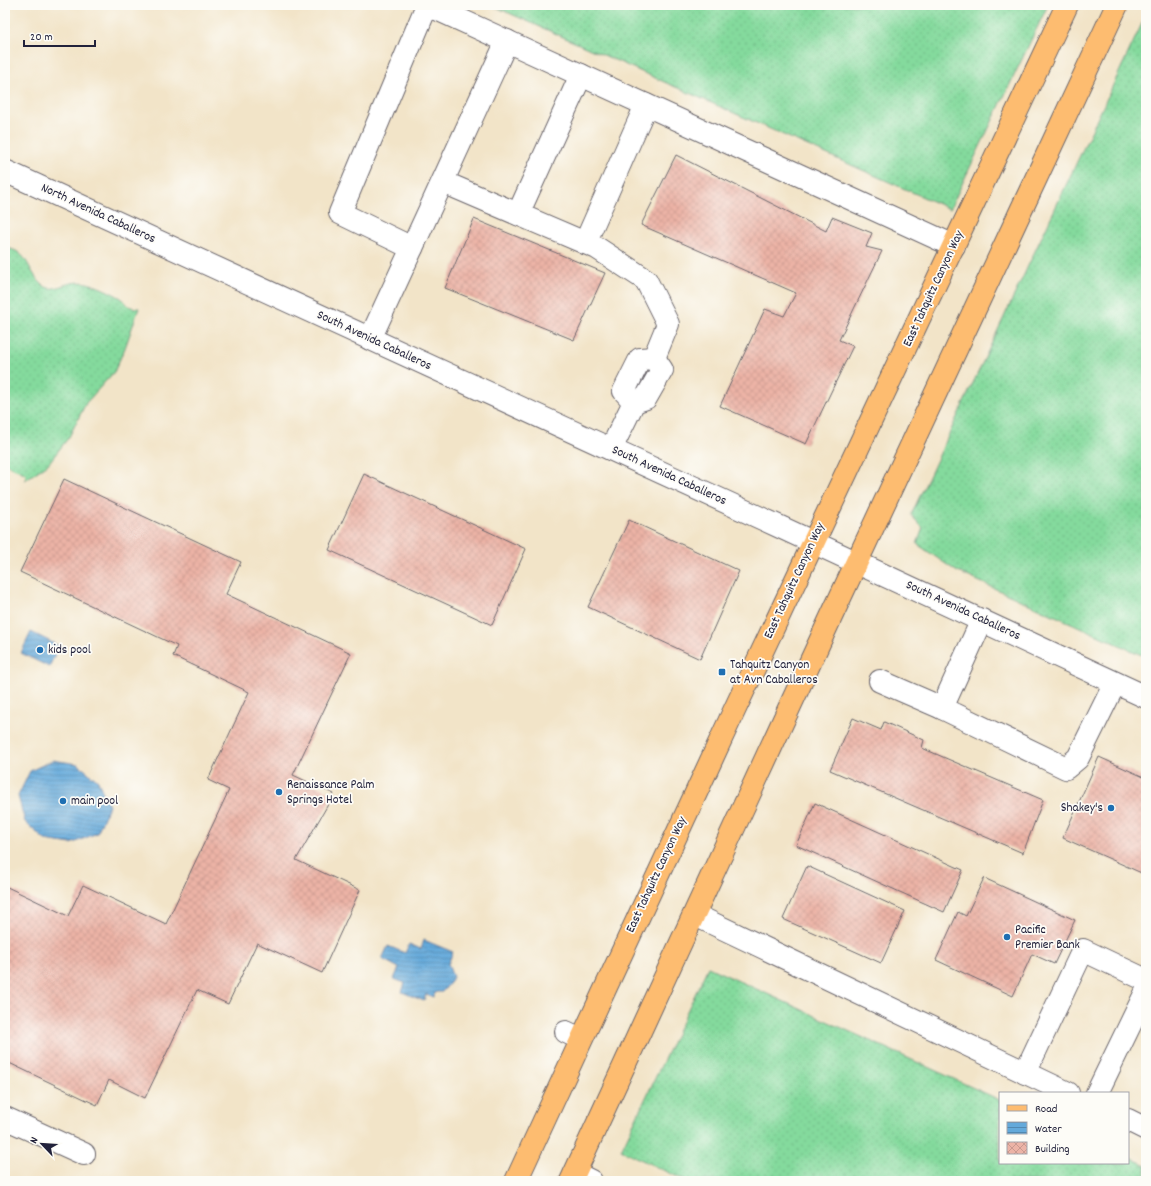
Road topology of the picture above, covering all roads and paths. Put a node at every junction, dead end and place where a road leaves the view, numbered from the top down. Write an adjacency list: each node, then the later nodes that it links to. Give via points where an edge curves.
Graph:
1 (427, 5): 4 (street); 12 (street, via 340,213)
2 (1067, 5): 11 (main road, East Tahquitz Canyon Way)
3 (1117, 5): 17 (main road)
4 (507, 41): 5 (street); 8 (street)
5 (581, 75): 6 (street); 9 (street)
6 (646, 105): 10 (street); 11 (street)
7 (5, 171): 13 (street, North Avenida Caballeros)
8 (443, 182): 9 (street); 12 (street)
9 (518, 214): 10 (street)
10 (585, 243): 15 (street, via 646,280 668,324 654,358 662,370 646,398 634,402)
11 (954, 246): 16 (main road, East Tahquitz Canyon Way)
12 (412, 248): 14 (street)
13 (190, 257): 14 (street, South Avenida Caballeros)
14 (370, 339): 15 (street, South Avenida Caballeros)
15 (611, 449): 16 (street, South Avenida Caballeros)
16 (814, 542): 17 (street, South Avenida Caballeros); 34 (main road, East Tahquitz Canyon Way, via 573,1036)
17 (857, 562): 18 (street, South Avenida Caballeros); 23 (main road)
18 (982, 620): 20 (street, South Avenida Caballeros); 22 (street)
19 (880, 681): 22 (street)
20 (1115, 683): 21 (street, South Avenida Caballeros); 22 (street, via 1078,758 1066,768)
21 (1146, 697)
22 (942, 708)
23 (695, 916): 26 (street); 33 (main road)
24 (1146, 980): 26 (street, via 1083,950)
25 (1146, 992): 28 (street)
26 (1025, 1073): 27 (street)
27 (1066, 1092)
28 (1097, 1092)
29 (5, 1118): 32 (street)
30 (1129, 1120): 31 (street)
31 (1146, 1129)
32 (84, 1154)
33 (579, 1178)
34 (516, 1181)

